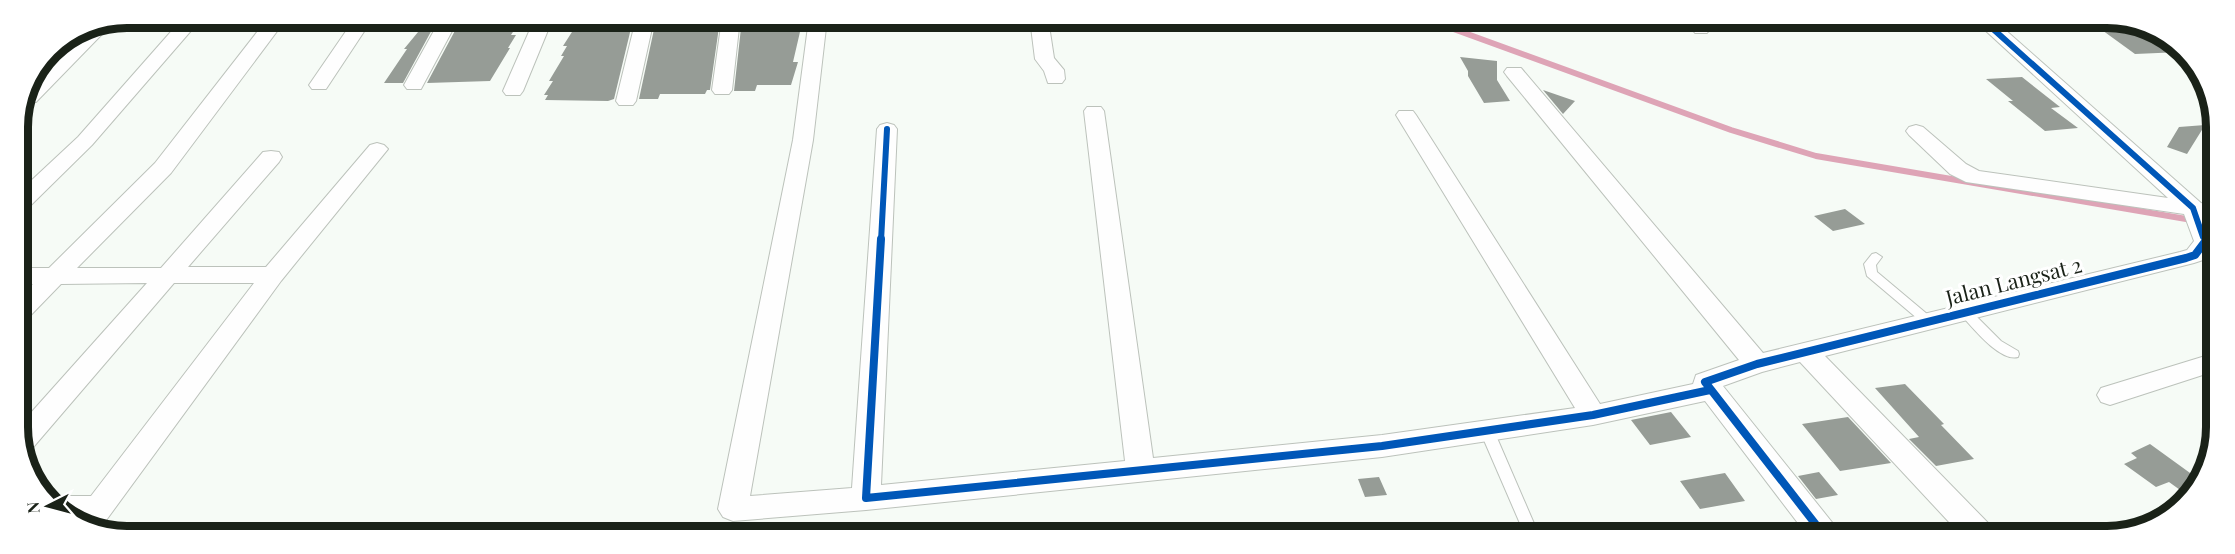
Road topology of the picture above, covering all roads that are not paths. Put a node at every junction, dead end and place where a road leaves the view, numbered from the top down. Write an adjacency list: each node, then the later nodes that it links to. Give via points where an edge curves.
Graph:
1 (184, 28): 26 (street, via 85,141)
2 (270, 28): 31 (street, via 163,168)
3 (357, 28): 15 (street)
4 (445, 28): 14 (street)
5 (539, 28): 18 (street)
6 (643, 28): 19 (street)
7 (730, 28): 17 (street)
8 (817, 28): 46 (street, via 803,140 733,509)
9 (1040, 28): 13 (street, via 1045,59 1054,70)
10 (1992, 28): 27 (street)
11 (89, 37): 16 (street)
12 (1514, 72): 38 (street)
13 (1055, 79)
14 (414, 85)
15 (319, 86)
16 (37, 90)
17 (722, 90)
18 (513, 91)
19 (626, 101)
20 (1094, 111): 45 (street)
21 (1406, 115): 42 (street)
22 (887, 129): 46 (street)
23 (1916, 131): 27 (street, via 1958,169 1974,177)
24 (377, 149): 29 (street)
25 (271, 157): 32 (street)
26 (29, 195)
27 (2205, 227): 34 (street, Jalan Langsat 2, via 2194,255 2186,258)
28 (1876, 257): 35 (lane, via 1870,264 1871,273)
29 (273, 275): 32 (street); 47 (street)
30 (28, 276): 31 (street)
31 (54, 276): 32 (street); 33 (street)
32 (168, 276): 44 (street)
33 (28, 302)
34 (1966, 313): 35 (street, Jalan Langsat 2); 37 (lane, via 1990,338)
35 (1929, 322): 36 (street, Jalan Langsat 2)
36 (1806, 353): 38 (street, Jalan Langsat 2); 50 (street)
37 (2013, 354)
38 (1757, 364): 40 (street, Jalan Langsat 2, via 1710,379 1705,382)
39 (2206, 365): 41 (street)
40 (1710, 390): 42 (street); 49 (street)
41 (2110, 395)
42 (1593, 415): 43 (street)
43 (1487, 431): 45 (street, via 1382,446); 48 (lane)
44 (29, 434)
45 (1140, 470): 46 (street)
46 (866, 498)
47 (92, 515)
48 (1528, 525)
49 (1816, 525)
50 (1971, 525)

